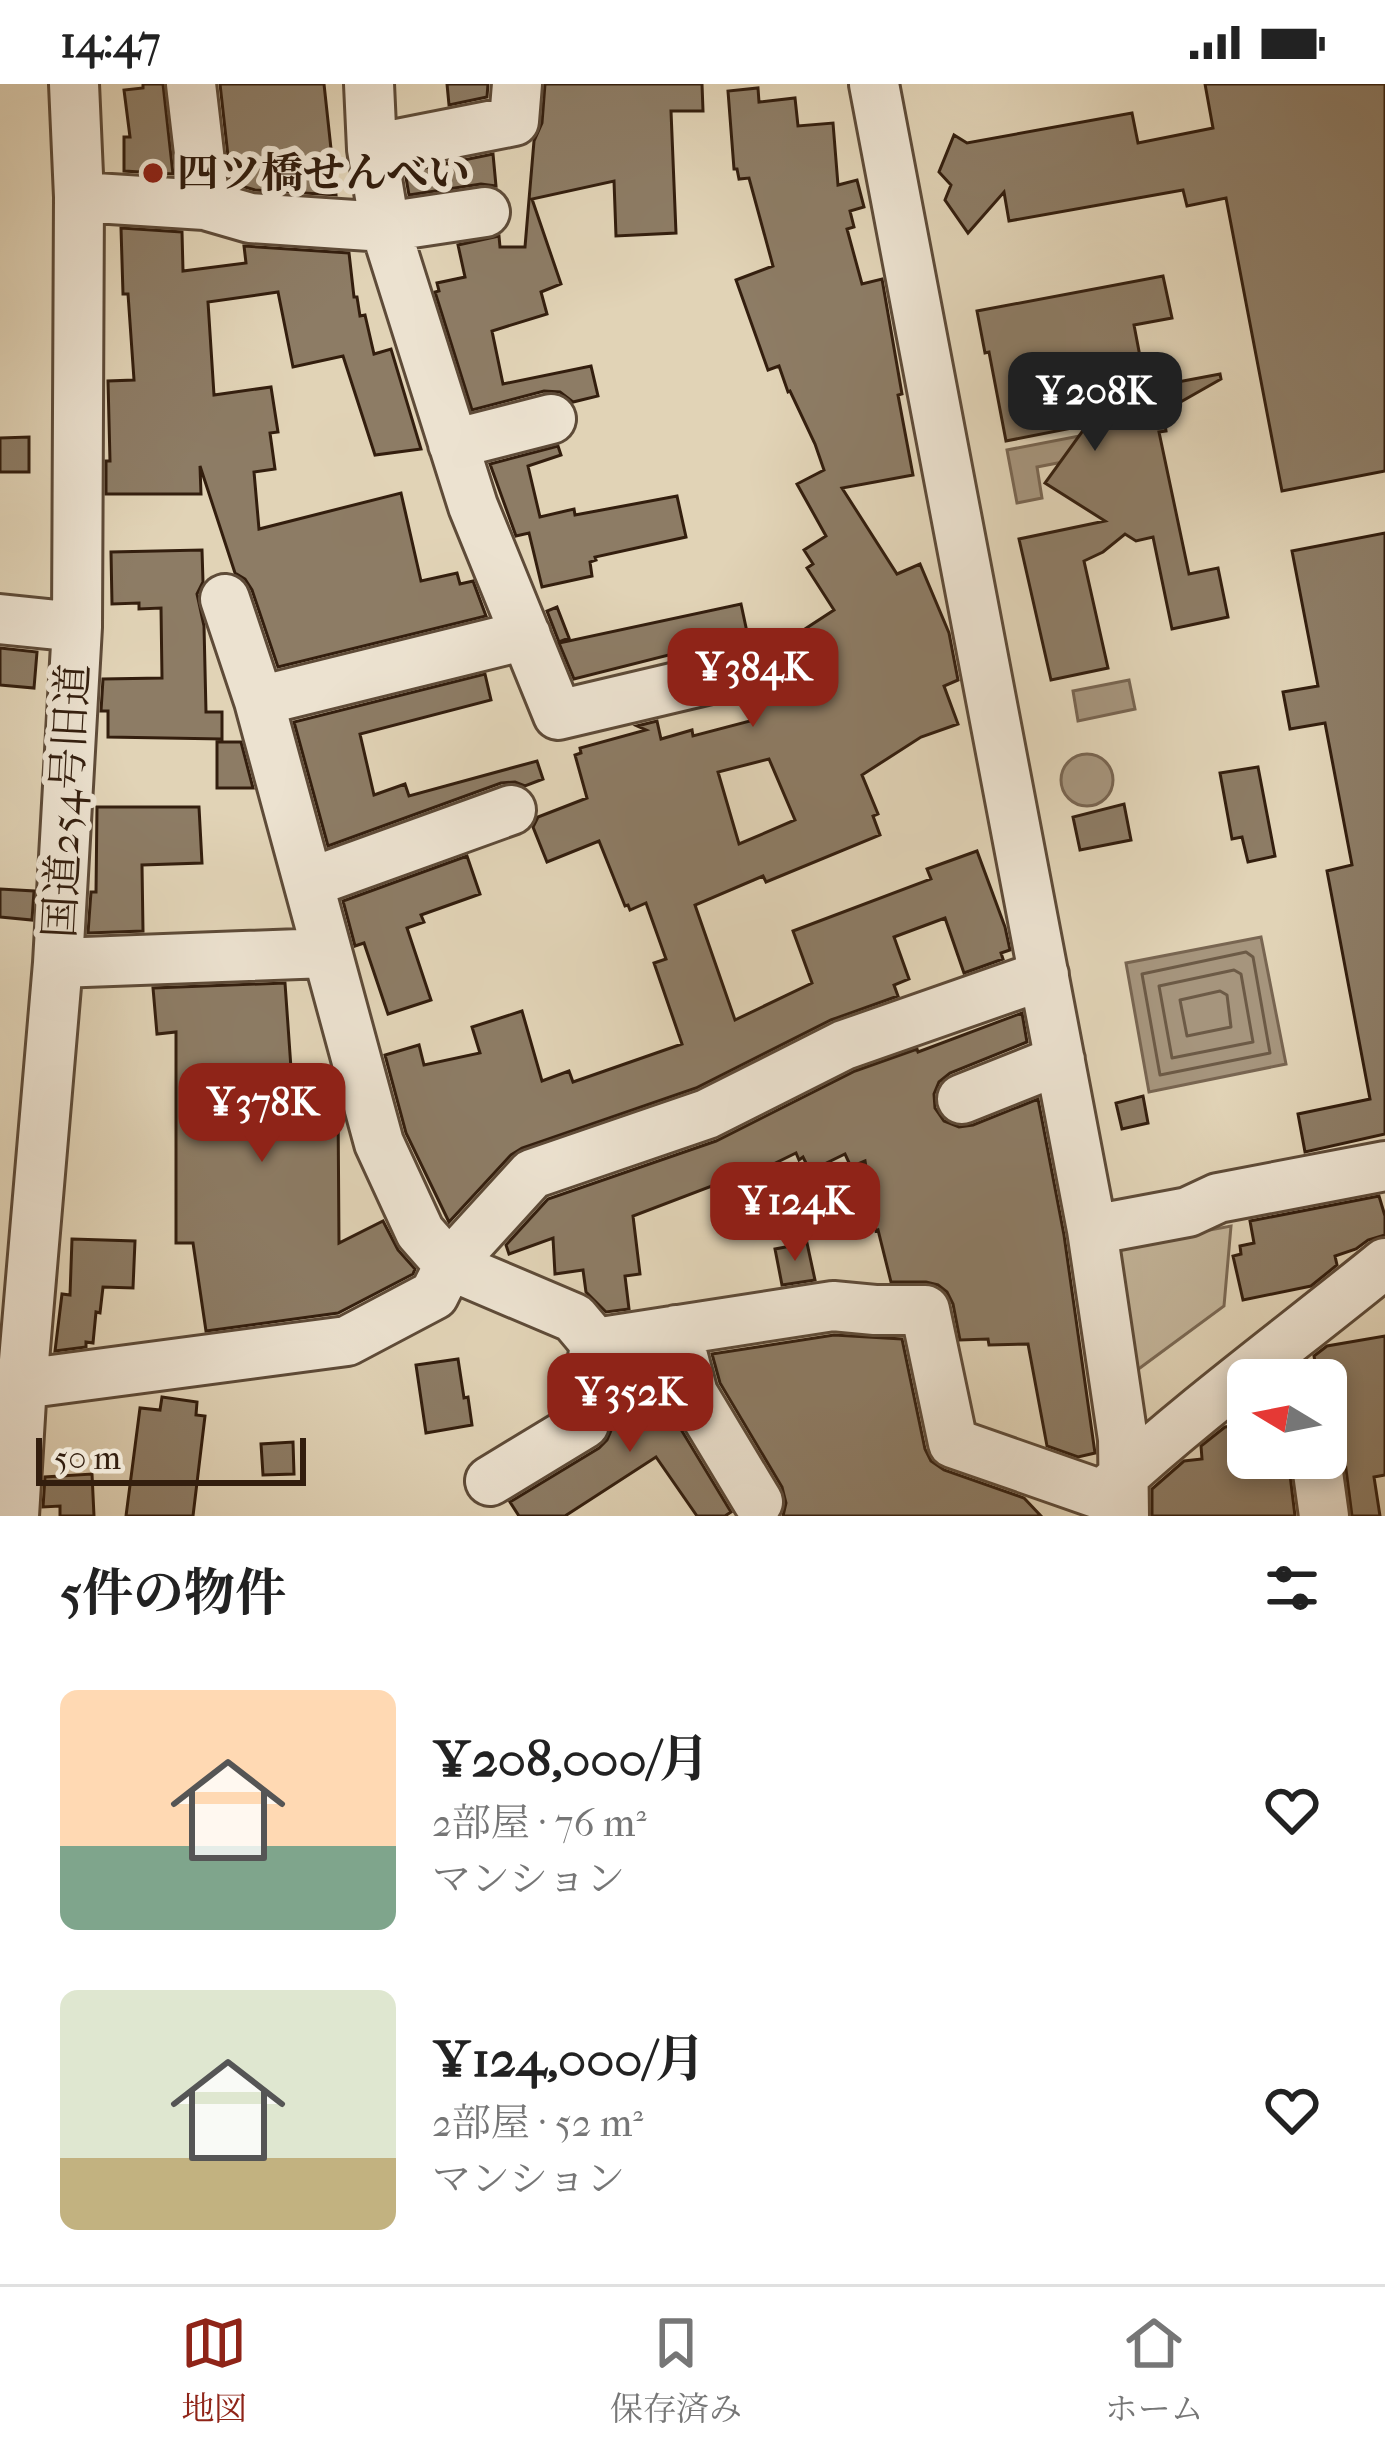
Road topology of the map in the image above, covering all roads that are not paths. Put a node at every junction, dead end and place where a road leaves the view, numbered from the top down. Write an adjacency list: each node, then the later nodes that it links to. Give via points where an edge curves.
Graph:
1 (74, 84): 7 (street, 国道254号旧道)
2 (191, 84): 8 (street)
3 (369, 84): 6 (street)
4 (517, 84): 6 (street, via 514,121)
5 (874, 84): 23 (street)
6 (372, 148): 10 (street)
7 (80, 197): 8 (street); 15 (street, 国道254号旧道)
8 (205, 205): 10 (street, via 250,218)
9 (485, 212): 10 (street)
10 (385, 227): 12 (street)
11 (550, 419): 12 (street)
12 (453, 445): 16 (street)
13 (225, 599): 18 (street)
14 (0, 619): 15 (street)
15 (77, 627): 22 (street, 国道254号旧道)
16 (526, 635): 17 (street, via 558,715); 18 (street)
17 (719, 677)
18 (259, 701): 20 (street)
19 (511, 810): 20 (street)
20 (310, 883): 21 (street)
21 (326, 953): 22 (street); 29 (street, via 379,1143 420,1232)
22 (58, 963): 33 (street, 国道254号旧道)
23 (1044, 975): 24 (street); 29 (street, via 844,1045 707,1114 532,1174)
24 (1060, 1060): 25 (street); 27 (street)
25 (962, 1099)
26 (1385, 1166): 27 (street)
27 (1092, 1230): 36 (street, via 1123,1439)
28 (1385, 1264): 32 (street)
29 (449, 1265): 31 (street, via 574,1318); 33 (street, via 434,1295 347,1341)
30 (676, 1330): 31 (street); 36 (street, via 833,1306 925,1310 953,1443); 37 (street, via 693,1394)
31 (595, 1343): 35 (street, via 584,1424)
32 (1302, 1357): 36 (street, via 1224,1389)
33 (22, 1384): 38 (street, 国道254号旧道)
34 (1319, 1479): 39 (street)
35 (490, 1481)
36 (1108, 1501)
37 (758, 1502)
38 (14, 1516)
39 (1324, 1516)

